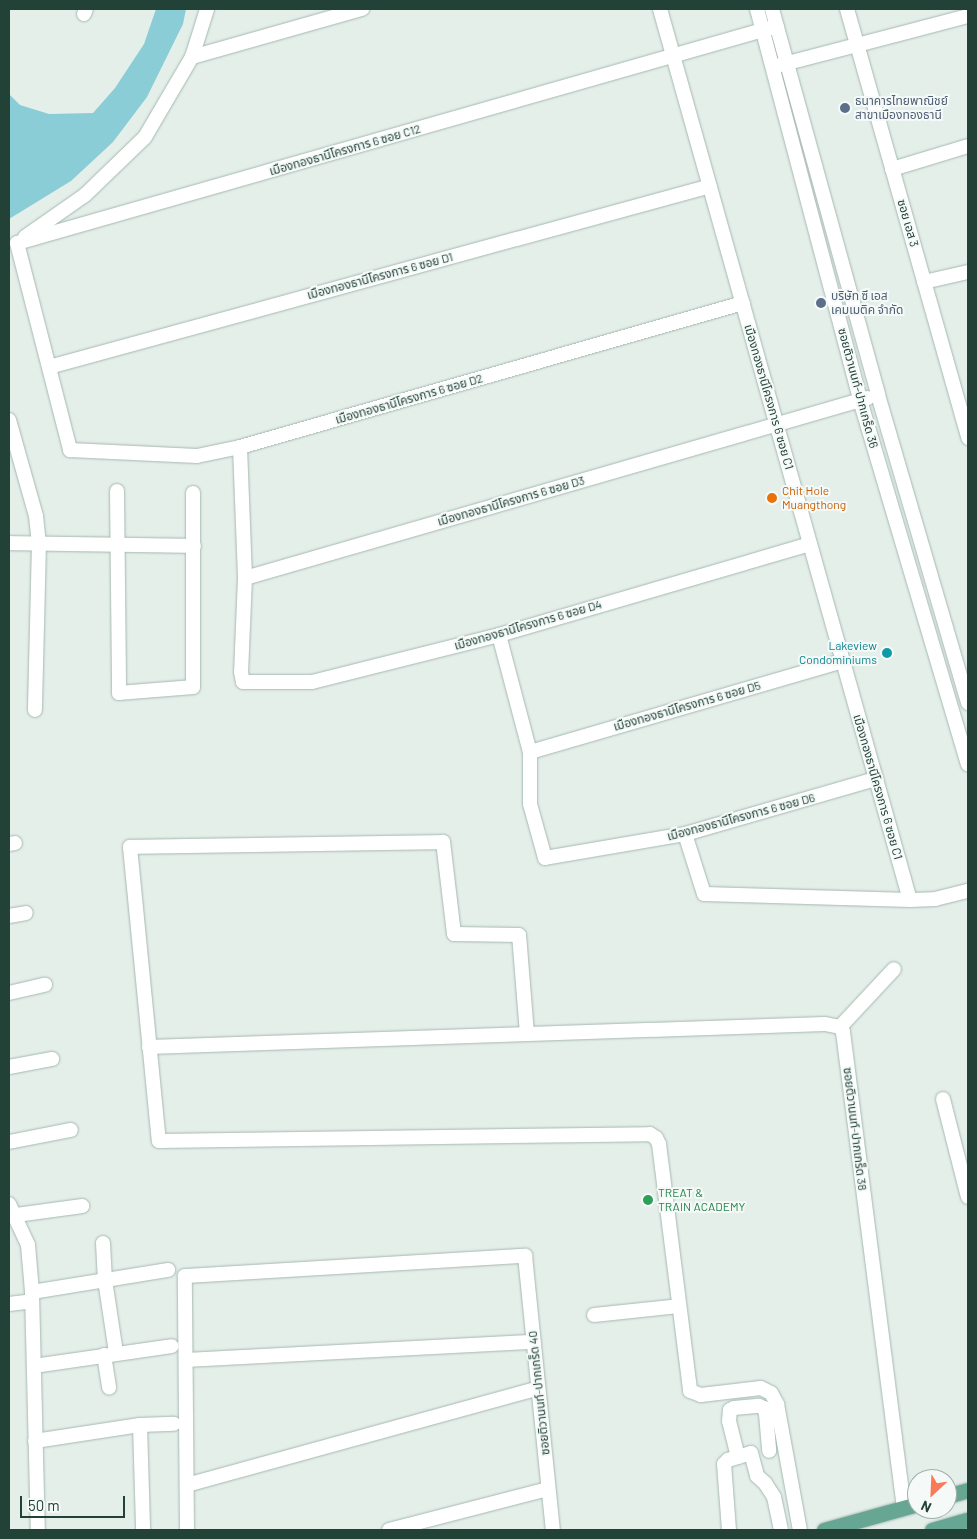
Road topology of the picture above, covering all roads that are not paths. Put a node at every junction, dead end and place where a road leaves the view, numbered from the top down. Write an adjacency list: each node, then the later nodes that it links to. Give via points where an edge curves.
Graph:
1 (207, 9): 10 (street)
2 (362, 9): 10 (street)
3 (660, 9): 11 (street, เมืองทองธานีโครงการ 6 ซอย C1)
4 (757, 9): 8 (street, ซอยติวานนท์-ปากเกร็ด 36)
5 (772, 9): 8 (street, ซอยติวานนท์-ปากเกร็ด 36)
6 (847, 9): 9 (street, ซอย เอส 3)
7 (968, 16): 9 (street)
8 (770, 28): 11 (street, เมืองทองธานีโครงการ 6 ซอย C12); 12 (street, ซอยติวานนท์-ปากเกร็ด 36); 13 (street, ซอยติวานนท์-ปากเกร็ด 36)
9 (858, 46): 12 (street); 15 (street, ซอย เอส 3)
10 (192, 57): 17 (street, via 145,137 85,195)
11 (674, 57): 16 (street, เมืองทองธานีโครงการ 6 ซอย C1); 17 (street, เมืองทองธานีโครงการ 6 ซอย C12)
12 (788, 64): 13 (street); 22 (street, ซอยติวานนท์-ปากเกร็ด 36)
13 (773, 67): 23 (street, ซอยติวานนท์-ปากเกร็ด 36)
14 (968, 146): 15 (street)
15 (892, 169): 19 (street, ซอย เอส 3)
16 (710, 186): 20 (street, เมืองทองธานีโครงการ 6 ซอย C1); 21 (street, เมืองทองธานีโครงการ 6 ซอย D1)
17 (13, 244): 21 (street)
18 (968, 272): 19 (street)
19 (924, 282): 24 (street, ซอย เอส 3)
20 (743, 303): 26 (street, เมืองทองธานีโครงการ 6 ซอย C1); 28 (street, เมืองทองธานีโครงการ 6 ซอย D2)
21 (50, 367): 28 (street, เมืองทองธานีโครงการ 6 ซอย D2, via 70,450 197,456)
22 (878, 395): 23 (street, เมืองทองธานีโครงการ 6 ซอย D3); 39 (street, ซอยติวานนท์-ปากเกร็ด 36)
23 (860, 400): 26 (street, เมืองทองธานีโครงการ 6 ซอย D3); 42 (street, ซอยติวานนท์-ปากเกร็ด 36)
24 (964, 405): 27 (street, ซอย เอส 3)
25 (9, 420): 32 (street, via 36,516)
26 (776, 424): 33 (street, เมืองทองธานีโครงการ 6 ซอย C1); 36 (street, เมืองทองธานีโครงการ 6 ซอย D3)
27 (968, 438)
28 (240, 447): 36 (street)
29 (117, 491): 34 (street)
30 (193, 492): 35 (street)
31 (9, 543): 32 (street)
32 (39, 543): 34 (street); 40 (street)
33 (810, 544): 37 (street, เมืองทองธานีโครงการ 6 ซอย D4); 38 (street, เมืองทองธานีโครงการ 6 ซอย C1)
34 (117, 545): 35 (street); 35 (street, via 119,692 193,687)
35 (194, 546)
36 (245, 578): 37 (street, เมืองทองธานีโครงการ 6 ซอย D4, via 243,682 312,682)
37 (499, 635): 41 (street)
38 (843, 661): 41 (street, เมืองทองธานีโครงการ 6 ซอย D5); 43 (street, เมืองทองธานีโครงการ 6 ซอย C1)
39 (968, 703)
40 (35, 710)
41 (530, 752): 44 (street, เมืองทองธานีโครงการ 6 ซอย D6, via 530,804 545,858)
42 (968, 764)
43 (876, 779): 44 (street, เมืองทองธานีโครงการ 6 ซอย D6); 46 (street, เมืองทองธานีโครงการ 6 ซอย C1)
44 (684, 834): 46 (street, via 704,894)
45 (968, 891): 46 (street, via 935,899)
46 (910, 900)
47 (26, 913): 48 (street)
48 (9, 916)
49 (894, 969): 52 (street)
50 (44, 985): 51 (street)
51 (9, 993)
52 (840, 1027): 53 (street, via 825,1024); 82 (street, ซอยติวานนท์-ปากเกร็ด 38)
53 (527, 1034): 54 (street); 54 (street, via 519,935 454,934 443,842 130,847)
54 (149, 1047): 68 (street, via 159,1141 645,1134 656,1138)
55 (52, 1059): 56 (street)
56 (9, 1067)
57 (943, 1099): 60 (street)
58 (71, 1130): 59 (street)
59 (9, 1142)
60 (968, 1196)
61 (82, 1206): 62 (street)
62 (10, 1212): 66 (street, via 28,1245)
63 (103, 1243): 65 (street)
64 (168, 1270): 65 (street)
65 (105, 1280): 66 (street); 72 (street)
66 (32, 1296): 67 (street); 74 (street)
67 (9, 1304)
68 (679, 1306): 69 (street); 94 (street, via 690,1391 701,1395 761,1388 771,1393 777,1404)
69 (594, 1315)
70 (534, 1342): 73 (street); 73 (street, ซอยติวานนท์-ปากเกร็ด 40, via 526,1256 185,1276); 76 (street, ซอยติวานนท์-ปากเกร็ด 40)
71 (172, 1346): 72 (street)
72 (110, 1354): 74 (street); 75 (street)
73 (186, 1360): 83 (street)
74 (34, 1366): 79 (street)
75 (109, 1388)
76 (538, 1388): 83 (street); 84 (street, ซอยติวานนท์-ปากเกร็ด 40)
77 (174, 1424): 78 (street)
78 (140, 1425): 79 (street); 87 (street)
79 (35, 1441): 88 (street)
80 (769, 1450): 81 (street, via 764,1408 734,1408 730,1410 729,1421)
81 (738, 1456): 92 (street, via 728,1460 722,1470); 93 (street, via 751,1452 757,1476 774,1497)
82 (907, 1478)
83 (187, 1485): 89 (street)
84 (548, 1489): 90 (street); 91 (street, ซอยติวานนท์-ปากเกร็ด 40)
85 (907, 1507): 95 (main road)
86 (968, 1520): 96 (main road)
87 (143, 1528)
88 (38, 1530)
89 (187, 1530)
90 (388, 1530)
91 (553, 1530)
92 (728, 1530)
93 (781, 1530)
94 (800, 1530)
95 (824, 1530)
96 (932, 1530)

